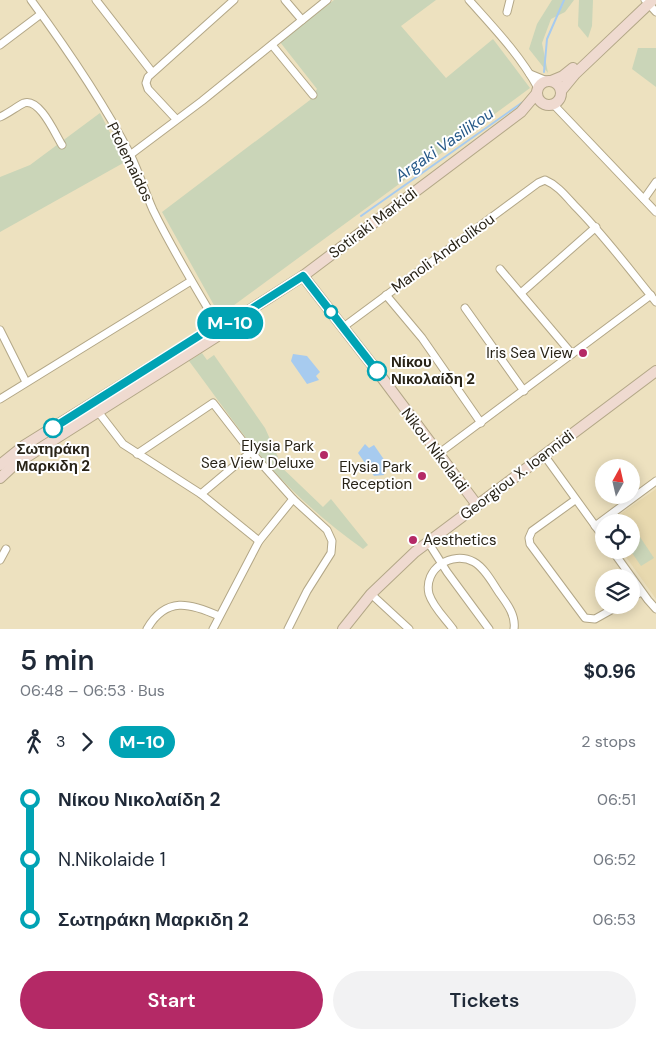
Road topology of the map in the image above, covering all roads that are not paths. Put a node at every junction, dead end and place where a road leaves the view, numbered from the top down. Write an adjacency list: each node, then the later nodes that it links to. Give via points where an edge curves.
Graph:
1 (31, 0): 11 (street, Ptolemaidos)
2 (96, 0): 15 (street)
3 (234, 0): 15 (street)
4 (285, 0): 12 (street)
5 (327, 0): 12 (street)
6 (469, 0): 16 (street, via 509,44)
7 (510, 0): 9 (street)
8 (647, 1): 10 (street); 17 (street, via 575,67); 19 (street)
9 (507, 12)
10 (656, 12)
11 (41, 14): 13 (street); 26 (street, Ptolemaidos, via 80,69)
12 (302, 20): 14 (street)
13 (0, 45)
14 (272, 45): 20 (street); 24 (street)
15 (152, 72): 24 (street, via 146,81 148,90)
16 (530, 74): 17 (street); 18 (street)
17 (549, 81): 18 (street, via 540,84); 19 (street, via 558,84)
18 (537, 90): 21 (street, via 539,100); 22 (street, Sotiraki Markidi)
19 (561, 91): 21 (street, via 558,100)
20 (313, 95)
21 (549, 104): 22 (street, Sotiraki Markidi); 28 (street)
22 (521, 112): 32 (street, Sotiraki Markidi)
23 (0, 117): 25 (street, via 24,103 32,103 39,108)
24 (176, 120): 26 (street)
25 (62, 145)
26 (130, 155): 33 (street, Ptolemaidos, via 154,211)
27 (656, 182): 28 (street)
28 (644, 199): 29 (street)
29 (656, 212)
30 (596, 227): 34 (street); 35 (street, Manoli Androlikou, via 552,183 545,180); 36 (street)
31 (500, 269): 34 (street)
32 (303, 276): 39 (street, Nikou Nikolaidi); 40 (street, Sotiraki Markidi)
33 (191, 281): 40 (street, Ptolemaidos); 44 (street)
34 (521, 294): 42 (street)
35 (386, 295): 39 (street, Manoli Androlikou); 48 (street, via 422,338)
36 (651, 295): 37 (street); 42 (street)
37 (656, 302)
38 (465, 308): 45 (street)
39 (342, 328): 51 (street, Nikou Nikolaidi)
40 (220, 329): 47 (street, Sotiraki Markidi, via 216,337)
41 (0, 330): 44 (street)
42 (572, 354): 45 (street)
43 (656, 372): 52 (street, Georgiou X. Ioannidi)
44 (26, 382): 46 (street)
45 (524, 391): 48 (street)
46 (0, 399)
47 (94, 408): 50 (street, via 123,444); 53 (street, Sotiraki Markidi, via 18,450); 54 (street, Sotiraki Markidi)
48 (482, 423): 51 (street)
49 (251, 452): 50 (street, via 213,403); 56 (street); 57 (street)
50 (137, 454): 56 (street)
51 (438, 454): 59 (street, Nikou Nikolaidi)
52 (544, 455): 58 (street); 59 (street, Georgiou X. Ioannidi)
53 (0, 465)
54 (0, 478)
55 (656, 482): 60 (street)
56 (202, 494): 62 (street)
57 (292, 499): 62 (street); 75 (street, via 327,530 332,546)
58 (575, 500): 61 (street); 71 (street, via 532,531 530,544 585,618 595,619)
59 (477, 505): 63 (street, Georgiou X. Ioannidi)
60 (612, 514)
61 (595, 526)
62 (259, 541): 72 (street)
63 (428, 542): 67 (street); 69 (street, Georgiou X. Ioannidi, via 400,564)
64 (6, 549): 66 (street)
65 (618, 559): 68 (street)
66 (0, 560)
67 (441, 563): 78 (street, via 429,581 429,592 433,604); 79 (street); 80 (street, via 463,558 479,565 512,613)
68 (641, 592): 70 (street)
69 (371, 594): 76 (street, Georgiou X. Ioannidi); 77 (street)
70 (656, 609)
71 (604, 614)
72 (219, 616): 73 (street, via 193,605 178,605 162,611); 74 (street)
73 (147, 629)
74 (213, 629)
75 (288, 629)
76 (343, 629)
77 (409, 629)
78 (453, 629)
79 (489, 629)
80 (514, 629)

